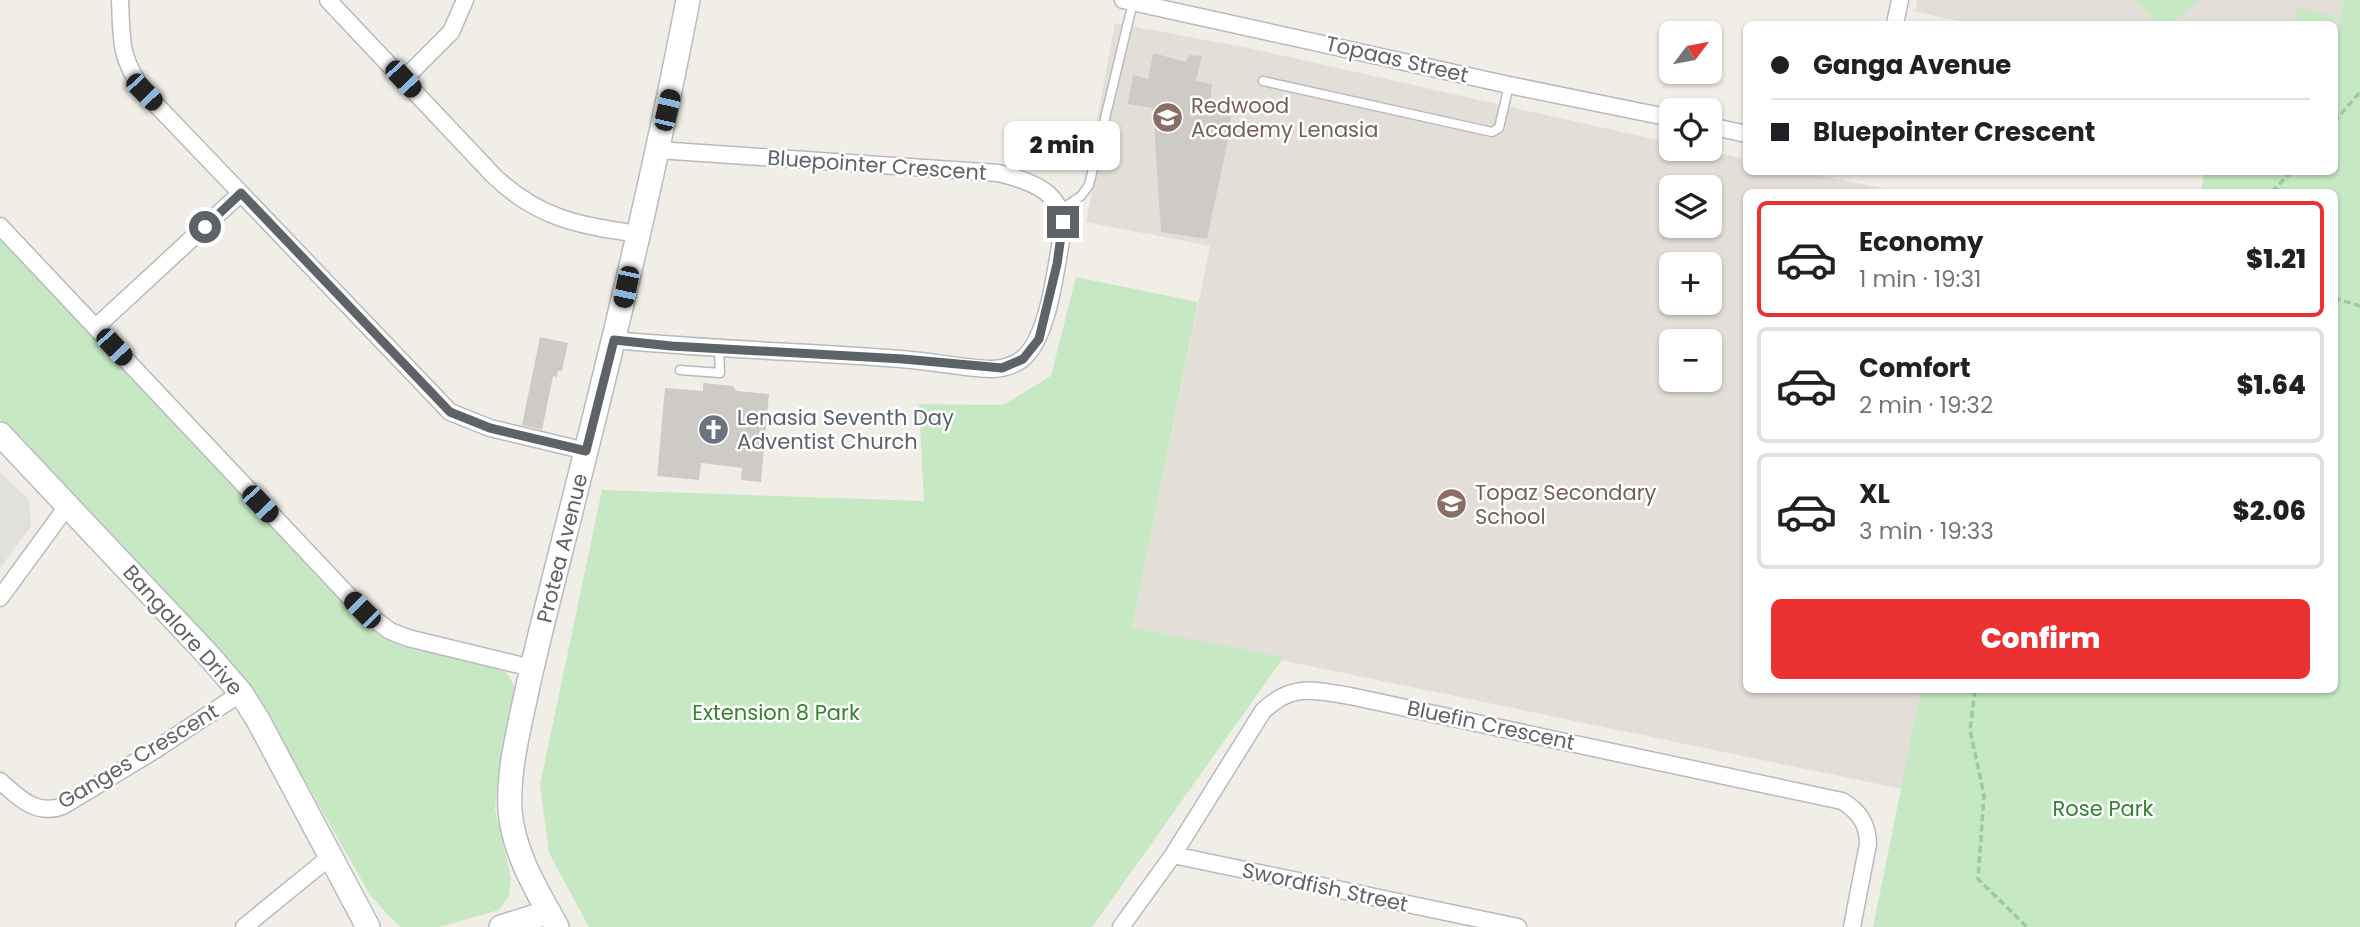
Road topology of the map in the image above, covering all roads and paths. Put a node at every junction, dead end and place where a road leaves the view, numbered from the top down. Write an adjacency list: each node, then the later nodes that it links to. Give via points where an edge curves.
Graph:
1 (120, 0): 19 (street, via 123,53 132,75)
2 (328, 0): 8 (street)
3 (466, 0): 8 (street, via 451,32)
4 (688, 0): 16 (street, Protea Avenue)
5 (1900, 0): 7 (street)
6 (1128, 1): 10 (street, Topaas Street); 20 (lane, via 1089,185)
7 (1896, 21)
8 (403, 79): 22 (street, via 494,177 532,207 579,223)
9 (1263, 81): 10 (lane, via 1492,132 1499,128)
10 (1509, 85): 12 (street, Topaas Street)
11 (2360, 92): 13 (path)
12 (1659, 116)
13 (2338, 117)
14 (1722, 129): 15 (street)
15 (1743, 133)
16 (657, 150): 20 (street, Bluepointer Crescent, via 998,173 1035,185 1055,200); 22 (street, Protea Avenue)
17 (2288, 175): 18 (path)
18 (2275, 189)
19 (241, 193): 25 (street); 30 (street, via 450,412 490,428)
20 (1060, 210): 27 (street, via 1062,237 1039,339 1013,365 990,369 903,359)
21 (0, 226): 25 (street)
22 (638, 234): 26 (street, Protea Avenue)
23 (2338, 299): 24 (path)
24 (2360, 306)
25 (96, 327): 33 (street, via 376,621 408,638)
26 (614, 340): 27 (street); 30 (street, Protea Avenue)
27 (719, 349): 28 (lane, via 720,373)
28 (680, 370)
29 (0, 434): 31 (street, Bangalore Drive)
30 (586, 451): 33 (street, Protea Avenue)
31 (68, 505): 32 (street); 34 (street, Bangalore Drive)
32 (0, 598)
33 (532, 668): 39 (street, Protea Avenue, via 515,745 510,813 525,866)
34 (241, 693): 36 (street, Ganges Crescent, via 53,809 31,806); 38 (street, Bangalore Drive)
35 (1975, 693): 46 (path, via 1970,730 1984,795 1978,879)
36 (0, 781)
37 (1173, 855): 43 (street, Bluefin Crescent); 44 (street, Swordfish Street); 45 (street, Bluefin Crescent, via 1264,711 1281,696 1306,689 1842,801 1859,814 1868,833)
38 (331, 856): 40 (street); 41 (street, Bangalore Drive)
39 (553, 920): 42 (street)
40 (244, 927)
41 (368, 927)
42 (500, 927)
43 (1121, 927)
44 (1518, 927)
45 (1852, 927)
46 (2028, 927)

